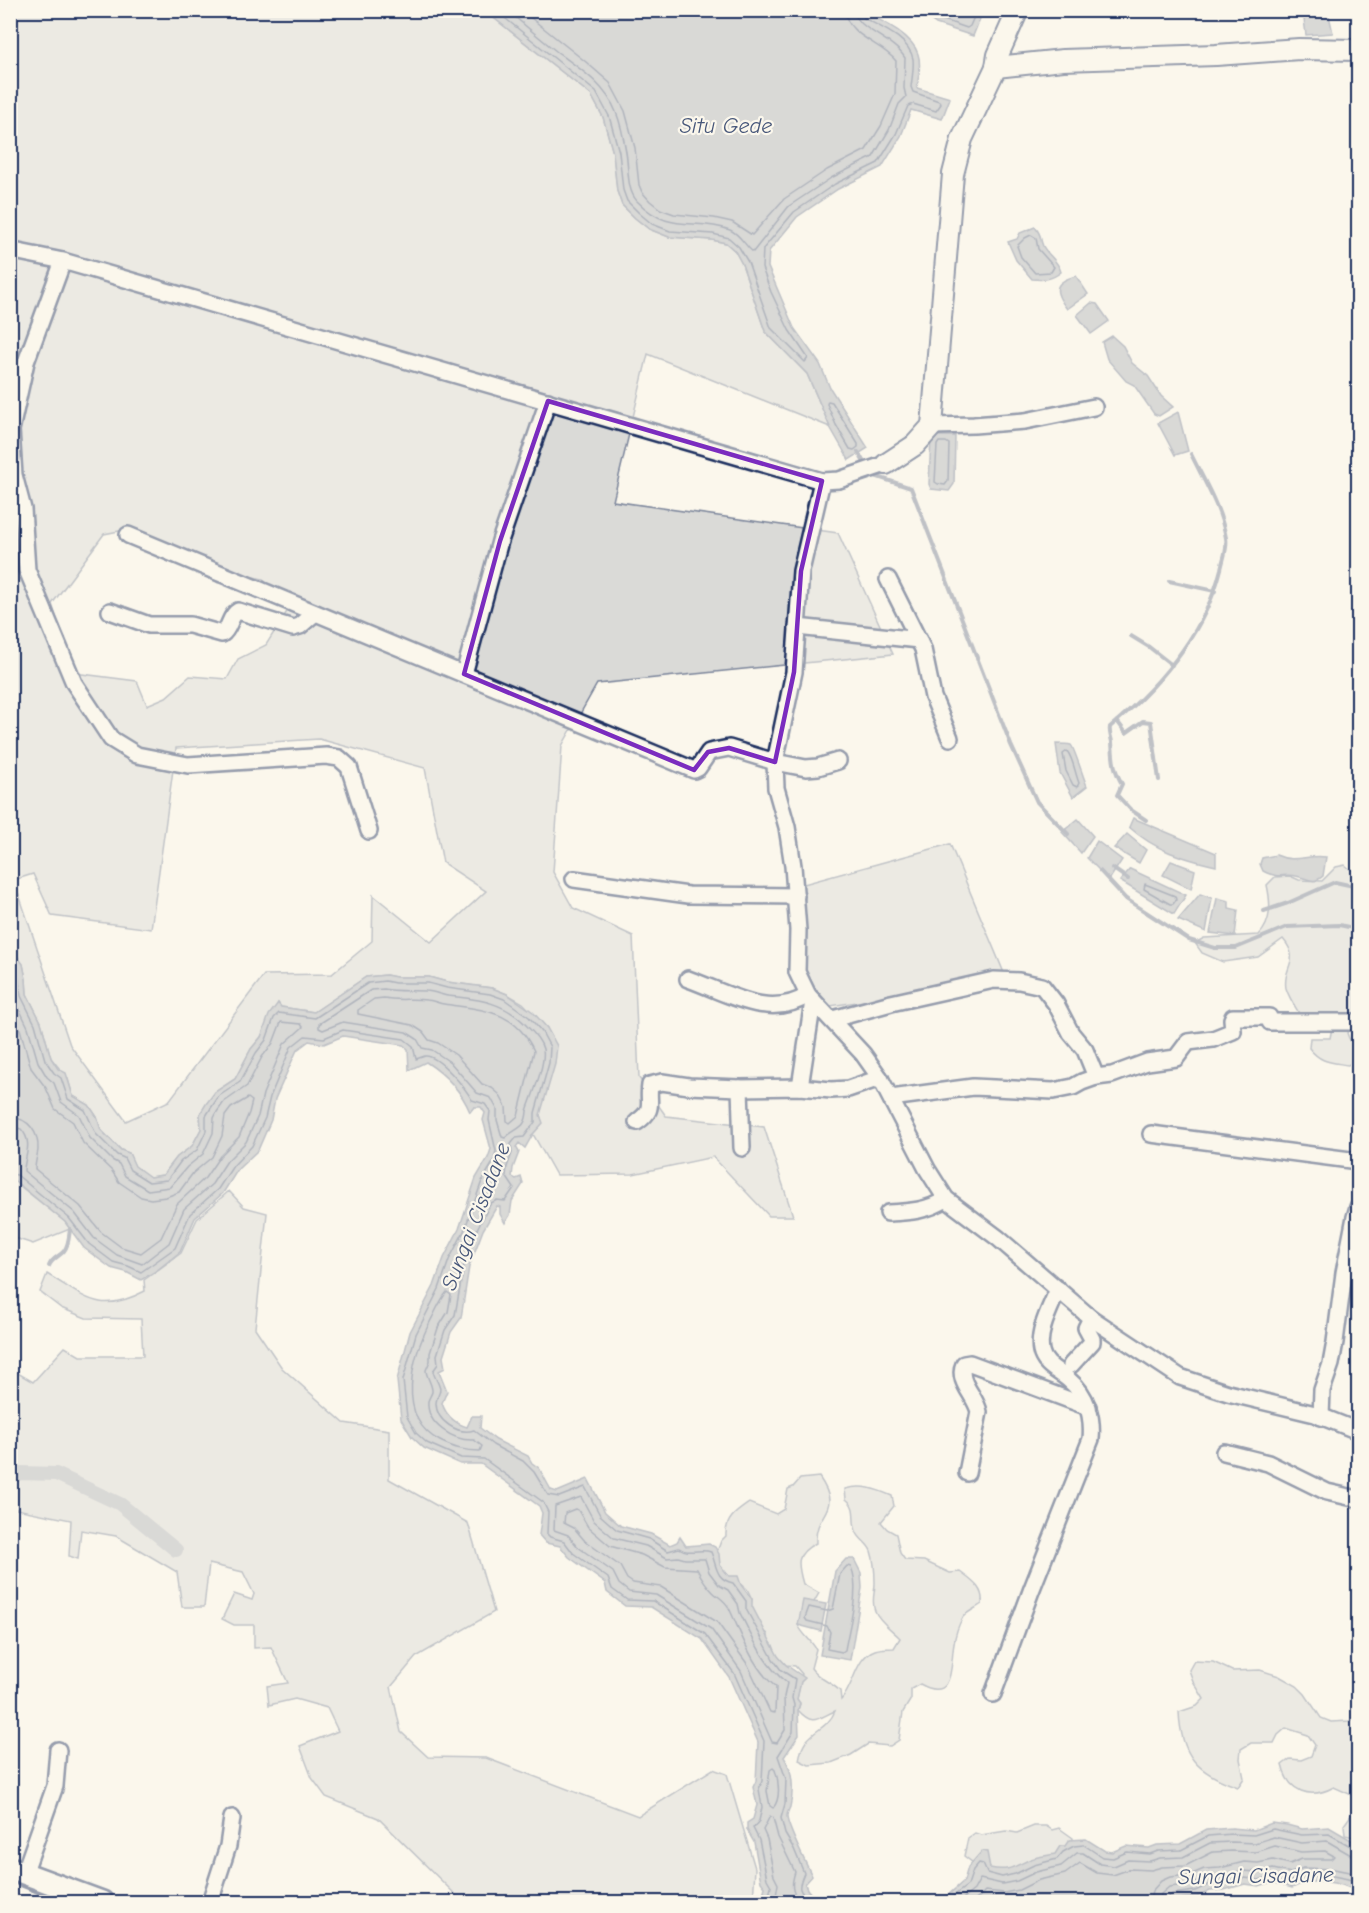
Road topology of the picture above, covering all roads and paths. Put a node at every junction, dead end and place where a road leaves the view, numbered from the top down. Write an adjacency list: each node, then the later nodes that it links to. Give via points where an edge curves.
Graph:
1 (1015, 11): 3 (street)
2 (1359, 50): 3 (street, via 1299,49 1063,60)
3 (996, 67): 8 (street, via 962,140 952,174)
4 (10, 248): 5 (street)
5 (63, 261): 6 (street); 21 (street, via 26,362 11,430 27,570 74,682 111,739 137,755 188,765 339,758 349,767)
6 (548, 401): 10 (street); 17 (street, via 500,541)
7 (1094, 407): 8 (street, via 1025,421)
8 (932, 426): 9 (street, via 915,445)
9 (886, 464): 10 (street, via 839,480)
10 (822, 481): 15 (street, via 801,571)
11 (128, 535): 14 (street)
12 (888, 579): 16 (street)
13 (110, 611): 14 (street, via 149,625 190,625 222,634 238,611 291,628 300,626)
14 (315, 613): 17 (street)
15 (798, 627): 16 (street); 20 (street, via 794,672)
16 (919, 640): 18 (street, via 933,697)
17 (464, 674): 20 (street, via 694,770 709,752 729,748)
18 (950, 738)
19 (838, 761): 20 (street, via 806,768)
20 (775, 762): 23 (street, via 776,788 787,827)
21 (369, 831)
22 (574, 879): 23 (street, via 688,896)
23 (796, 896): 25 (street, via 797,972)
24 (688, 979): 25 (street, via 745,1002 772,1005)
25 (811, 998): 26 (street); 30 (street)
26 (833, 1019): 28 (street, via 994,980 1019,981 1041,986 1056,1004); 29 (street)
27 (1359, 1023): 28 (street, via 1270,1022 1269,1017 1234,1017 1233,1031 1214,1039 1188,1042 1176,1058)
28 (1096, 1077): 32 (street, via 1053,1091 973,1087)
29 (880, 1078): 30 (street, via 848,1089); 32 (street)
30 (800, 1087): 31 (street)
31 (740, 1088): 33 (street, via 655,1082 650,1085 646,1116); 35 (street)
32 (891, 1098): 37 (street)
33 (637, 1122)
34 (1151, 1134): 36 (street)
35 (742, 1148)
36 (1359, 1161)
37 (946, 1199): 39 (street, via 916,1212); 40 (street)
38 (1359, 1207): 46 (street, via 1344,1273 1331,1364 1322,1390)
39 (888, 1214)
40 (1058, 1288): 41 (street); 42 (street, via 1041,1335)
41 (1090, 1318): 43 (street, via 1086,1328 1092,1342); 46 (street, via 1180,1377)
42 (1045, 1361): 44 (street); 45 (street, via 1077,1388)
43 (1071, 1365)
44 (1036, 1388): 45 (street); 49 (street, via 964,1364 961,1373 979,1412)
45 (1088, 1407): 51 (street, via 1091,1439)
46 (1321, 1417): 47 (street)
47 (1359, 1431)
48 (1224, 1452): 50 (street, via 1268,1462 1327,1492)
49 (968, 1473)
50 (1359, 1499)
51 (993, 1694)
52 (58, 1750): 54 (street, via 55,1786)
53 (231, 1818): 59 (street, via 228,1846)
54 (17, 1871): 56 (main road)
55 (10, 1891): 57 (street)
56 (69, 1896): 58 (main road)
57 (37, 1902)
58 (102, 1902)
59 (210, 1902)

